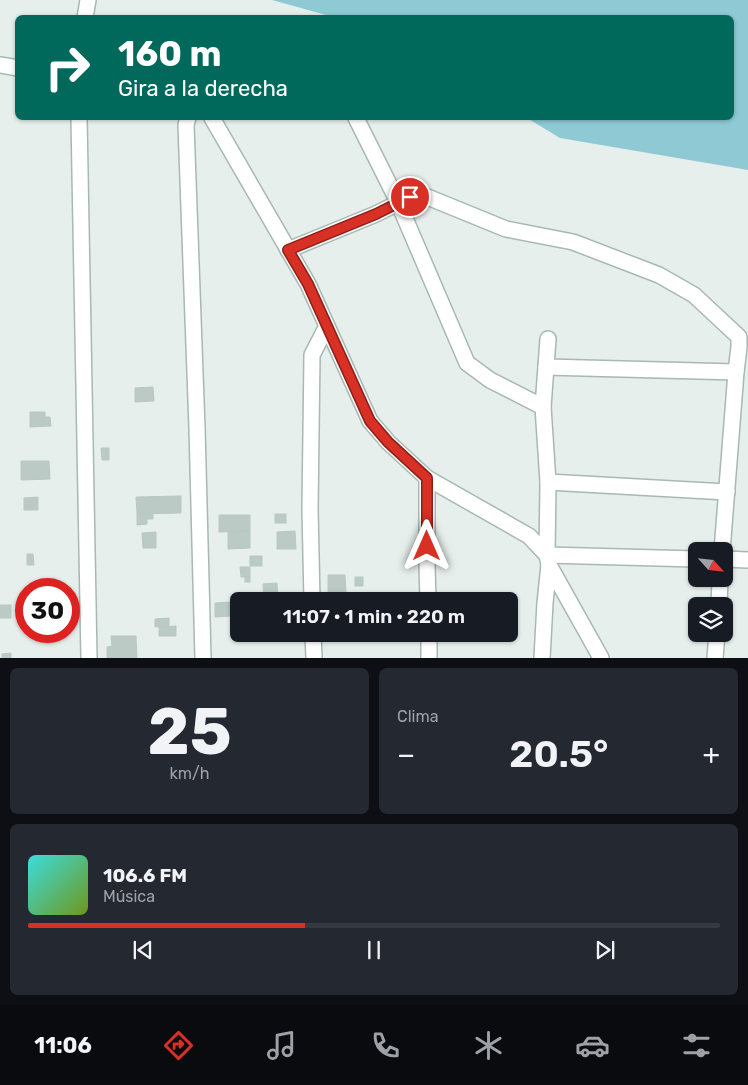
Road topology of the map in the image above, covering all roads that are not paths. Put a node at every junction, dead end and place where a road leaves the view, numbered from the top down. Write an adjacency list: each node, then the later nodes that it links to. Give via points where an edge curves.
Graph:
1 (88, 0): 2 (street)
2 (86, 15)
3 (0, 65): 4 (street)
4 (15, 68)
5 (79, 120): 29 (street)
6 (187, 120): 30 (street)
7 (213, 120): 10 (street)
8 (357, 120): 9 (street)
9 (398, 202): 10 (street); 14 (street, via 425,196 506,230 574,242 659,275 694,295 739,337); 15 (street, via 467,363 490,380)
10 (288, 250): 11 (street)
11 (327, 326): 16 (street, via 370,421); 24 (street, via 312,355)
12 (548, 338): 13 (street)
13 (546, 367): 14 (street); 15 (street)
14 (736, 372): 18 (street)
15 (543, 407): 17 (street)
16 (427, 478): 22 (street, via 529,536); 25 (street)
17 (548, 482): 18 (street); 22 (street)
18 (727, 492): 19 (street)
19 (723, 542)
20 (688, 559): 22 (street)
21 (733, 559): 23 (street)
22 (548, 560): 33 (street); 34 (street)
23 (748, 560)
24 (312, 592)
25 (428, 592)
26 (313, 642): 31 (street)
27 (429, 642): 32 (street)
28 (716, 642): 35 (street)
29 (89, 658)
30 (203, 658)
31 (314, 658)
32 (429, 658)
33 (542, 658)
34 (601, 658)
35 (715, 658)

